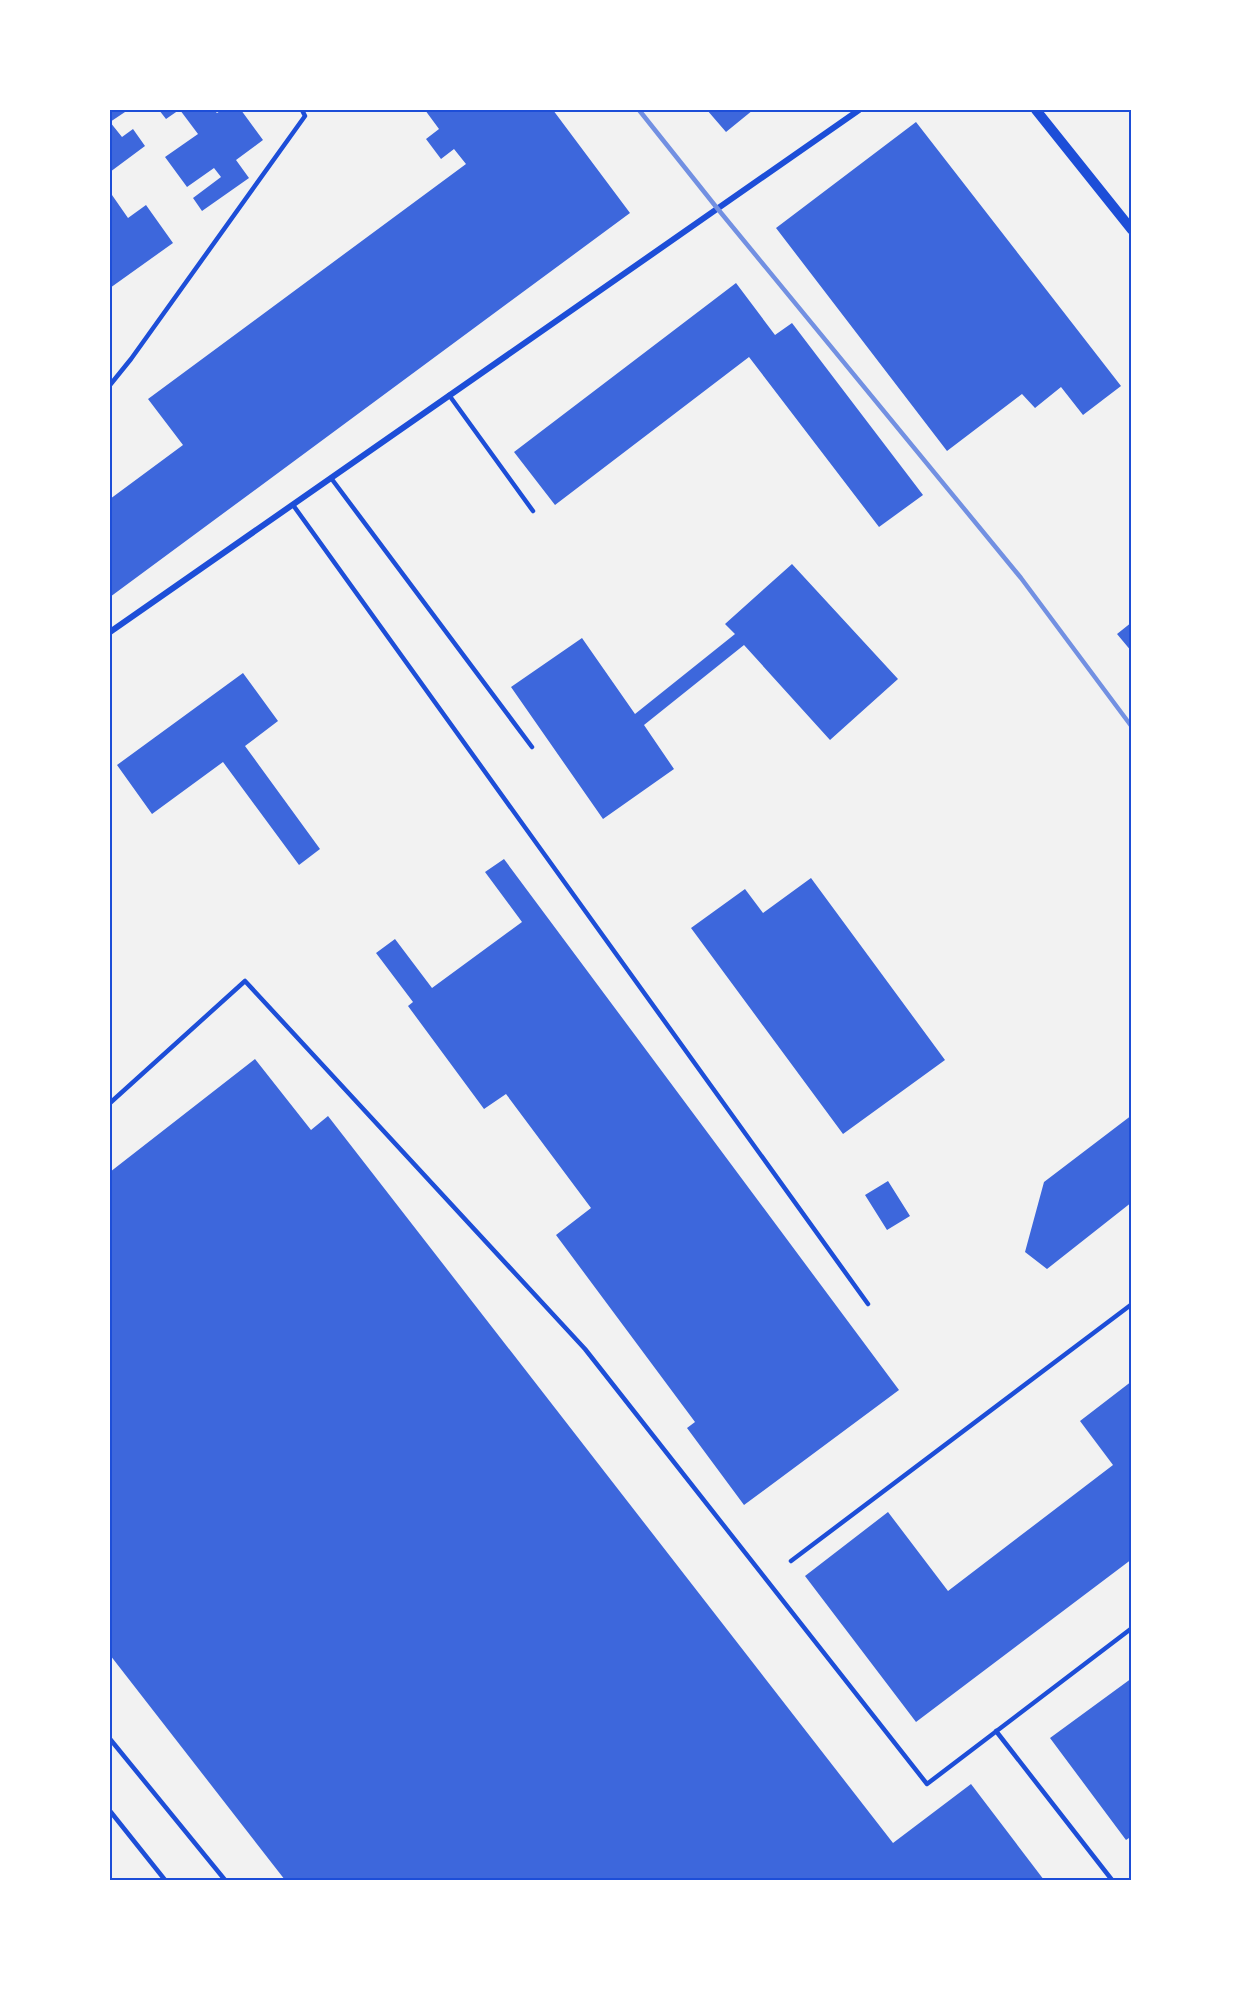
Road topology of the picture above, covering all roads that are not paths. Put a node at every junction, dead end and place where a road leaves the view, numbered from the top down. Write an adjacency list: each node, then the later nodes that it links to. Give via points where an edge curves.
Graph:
1 (302, 110): 5 (lane, via 304,116)
2 (859, 110): 6 (street)
3 (1036, 110): 4 (street)
4 (1131, 230)
5 (110, 386)
6 (449, 395): 7 (street); 9 (lane)
7 (331, 478): 8 (street); 11 (lane)
8 (293, 505): 10 (street); 13 (lane)
9 (532, 511)
10 (110, 632)
11 (532, 747)
12 (110, 1103): 17 (lane, via 245,981 585,1349 927,1784)
13 (868, 1304)
14 (1131, 1304): 15 (lane)
15 (791, 1561)
16 (1131, 1628): 17 (lane)
17 (996, 1731): 22 (lane)
18 (110, 1739): 21 (lane)
19 (110, 1811): 20 (lane)
20 (165, 1881)
21 (225, 1881)
22 (1112, 1881)

